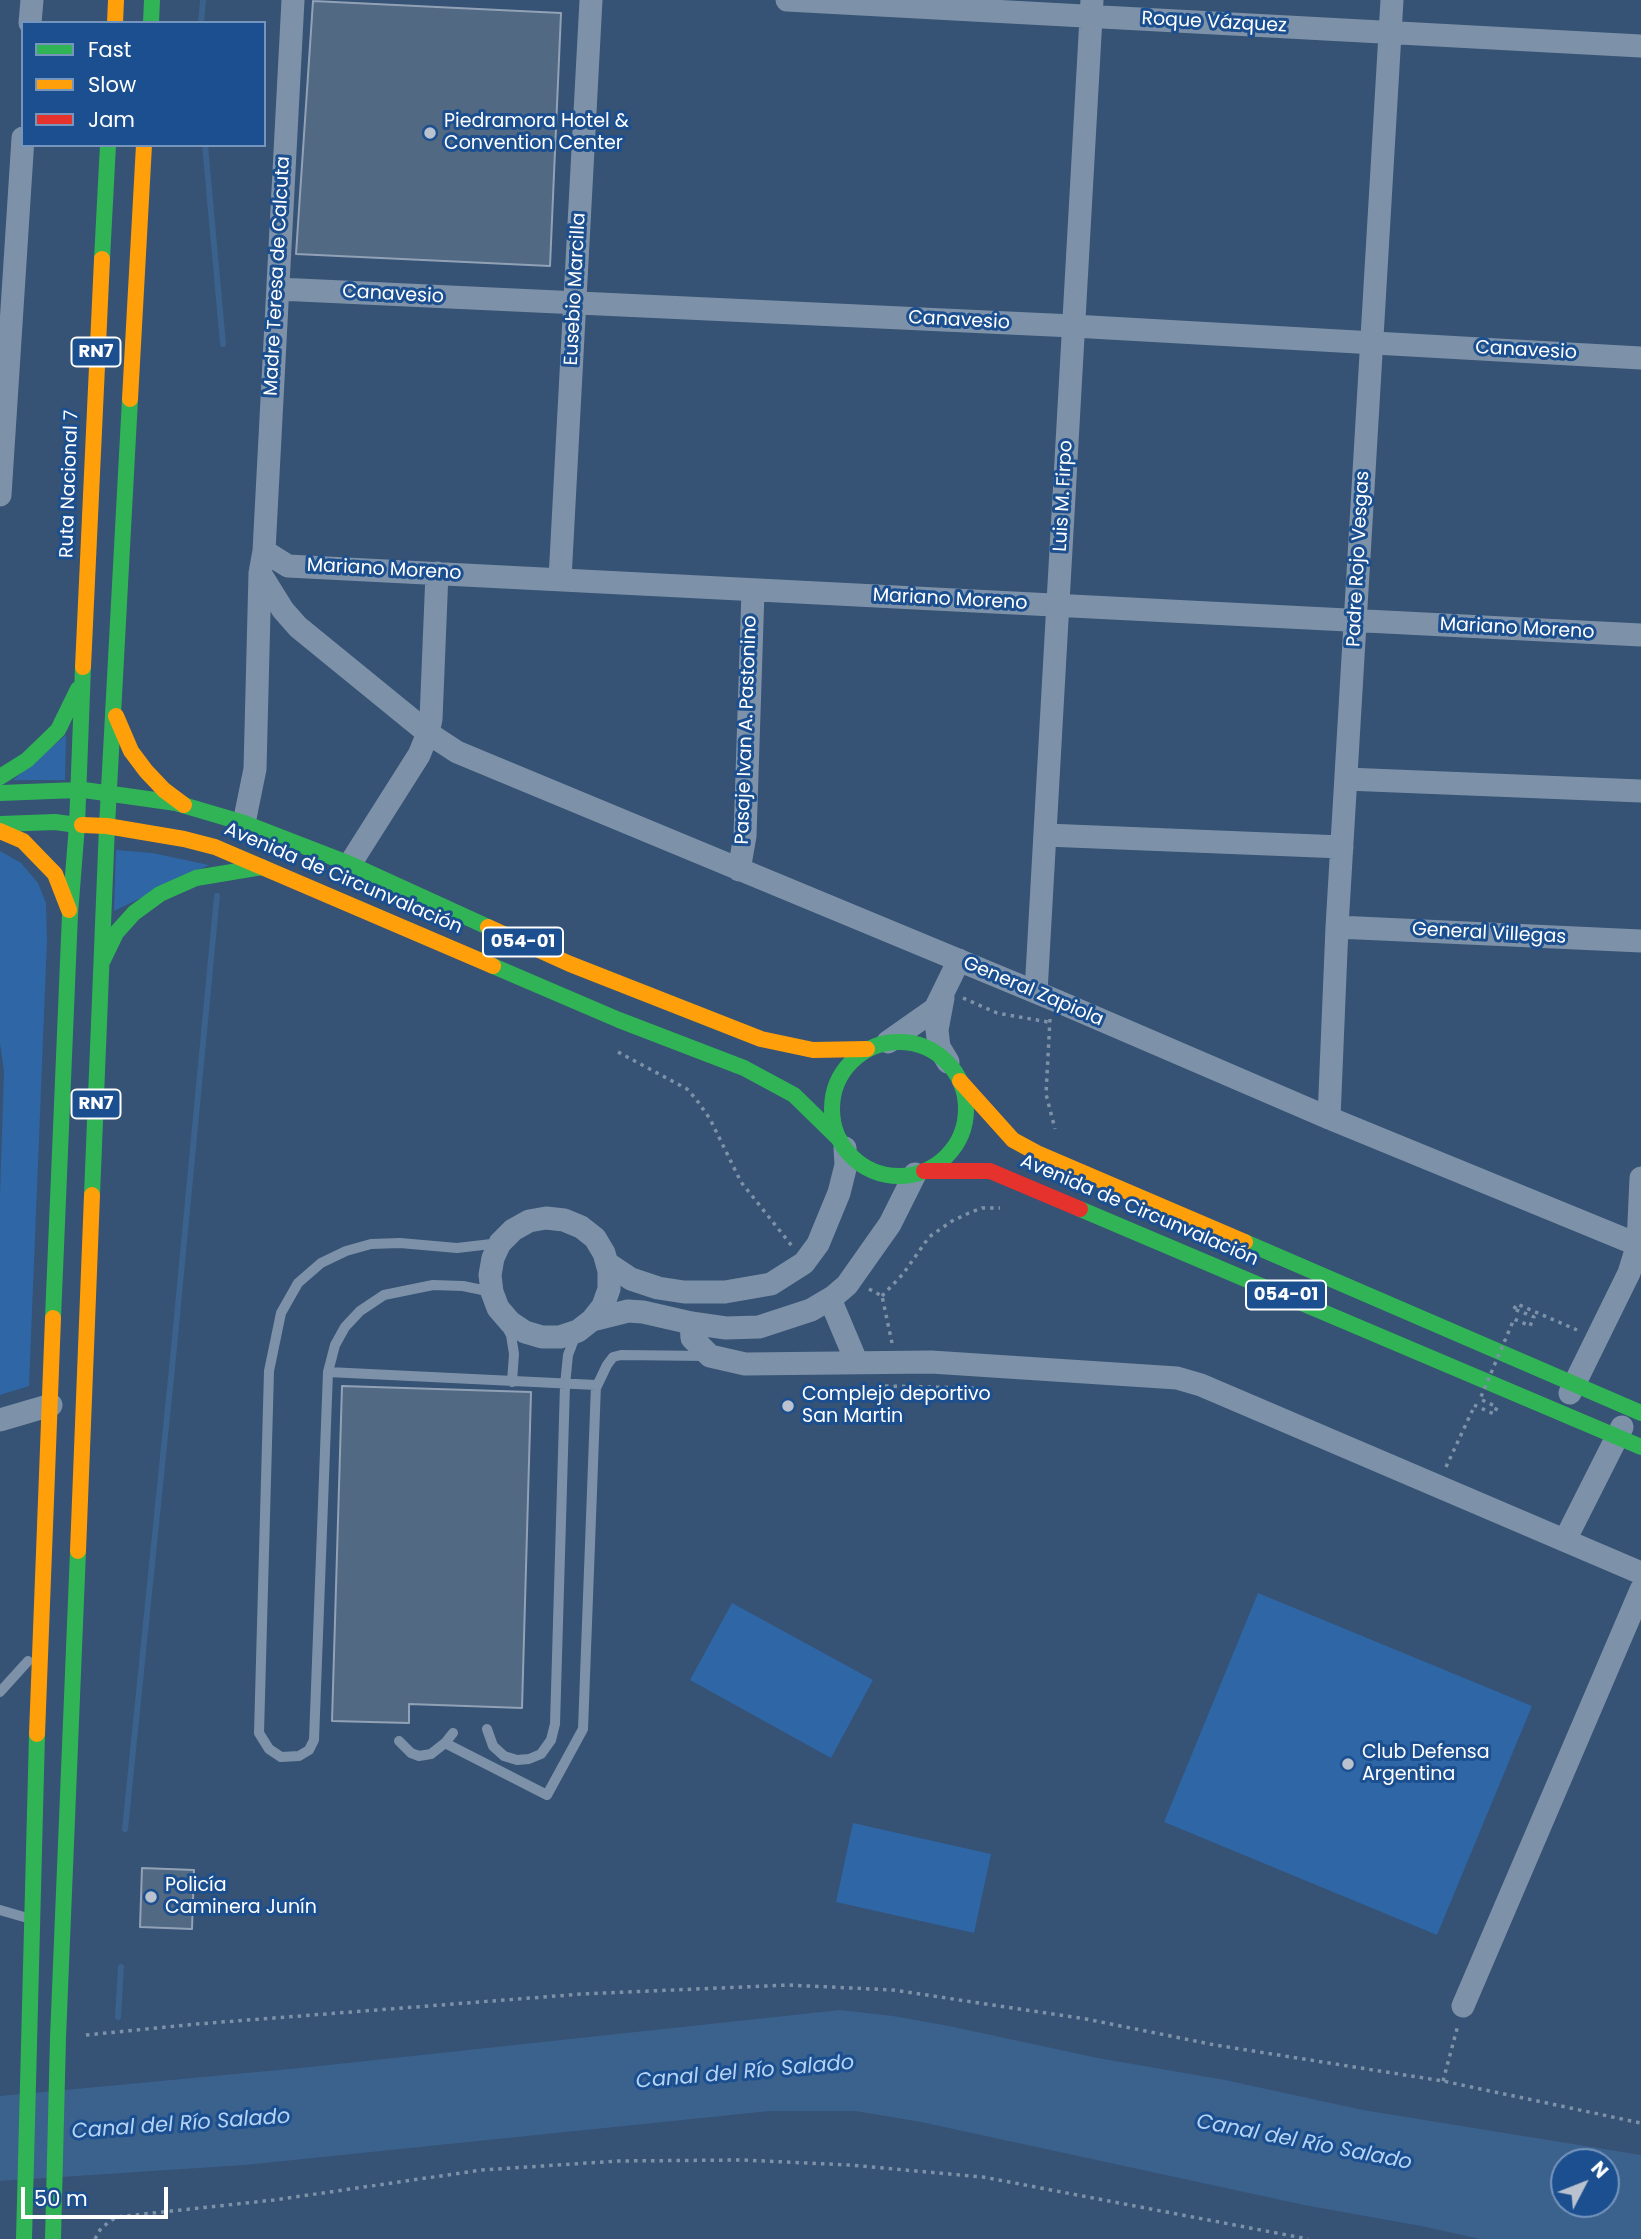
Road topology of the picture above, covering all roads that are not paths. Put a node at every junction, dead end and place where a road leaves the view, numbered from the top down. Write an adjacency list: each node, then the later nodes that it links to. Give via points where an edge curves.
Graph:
1 (32, 0): 9 (street)
2 (116, 0): 10 (main road)
3 (152, 0): 11 (main road)
4 (293, 0): 17 (street, Madre Teresa de Calcuta)
5 (592, 0): 18 (street, Eusebio Marcilla)
6 (787, 0): 8 (street, Roque Vázquez)
7 (1392, 0): 12 (street, Padre Rojo Vesgas)
8 (1092, 8): 12 (street, Roque Vázquez); 19 (street, Luis M. Firpo)
9 (30, 21)
10 (115, 21)
11 (151, 21)
12 (1390, 33): 13 (street, Roque Vázquez); 20 (street, Padre Rojo Vesgas)
13 (1641, 46)
14 (22, 147): 22 (street, via 13,233)
15 (108, 147): 30 (main road, Ruta Nacional 7 / RN7)
16 (144, 147): 31 (main road, RN7)
17 (278, 289): 18 (street, Canavesio); 23 (street, Madre Teresa de Calcuta)
18 (575, 304): 19 (street, Canavesio); 25 (street, Eusebio Marcilla)
19 (1073, 326): 20 (street, Canavesio); 27 (street, Luis M. Firpo)
20 (1372, 342): 21 (street, Canavesio); 28 (street, Padre Rojo Vesgas)
21 (1641, 358)
22 (0, 495)
23 (262, 562): 24 (street, Mariano Moreno); 32 (street, General Zapiola, via 283,610 298,627); 40 (street, Madre Teresa de Calcuta, via 255,769)
24 (437, 573): 25 (street, Mariano Moreno); 32 (street)
25 (560, 579): 26 (street, Mariano Moreno)
26 (753, 590): 27 (street, Mariano Moreno); 49 (street, Pasaje Ivan A. Pastonino, via 745,836)
27 (1059, 606): 28 (street, Mariano Moreno); 45 (street, Luis M. Firpo)
28 (1355, 621): 29 (street, Mariano Moreno); 34 (street, Padre Rojo Vesgas)
29 (1641, 635)
30 (83, 677): 33 (main road, via 58,730 27,760); 35 (main road, Ruta Nacional 7 / RN7)
31 (114, 712): 38 (main road, RN7); 39 (main road, via 131,751 164,790)
32 (428, 733): 47 (street, via 419,755); 49 (street, General Zapiola, via 457,752)
33 (0, 777)
34 (1346, 779): 36 (street); 46 (street, Padre Rojo Vesgas)
35 (78, 790): 37 (main road, 054-01); 38 (main road, Avenida de Circunvalación / 054-01); 42 (main road, Ruta Nacional 7 / RN7)
36 (1641, 791)
37 (0, 793)
38 (110, 793): 39 (main road, Avenida de Circunvalación / 054-01); 43 (main road, RN7)
39 (186, 807): 40 (main road, Avenida de Circunvalación / 054-01)
40 (244, 823): 47 (main road, Avenida de Circunvalación / 054-01)
41 (0, 824): 42 (main road, 054-01)
42 (77, 825): 43 (main road, Avenida de Circunvalación / 054-01); 50 (main road, RN7)
43 (107, 826): 48 (main road, Avenida de Circunvalación / 054-01, via 215,847); 54 (main road, RN7)
44 (0, 831): 50 (main road, via 23,841 55,874)
45 (1046, 835): 46 (street); 55 (street, Luis M. Firpo)
46 (1342, 847): 51 (street, Padre Rojo Vesgas)
47 (349, 864): 57 (main road, Avenida de Circunvalación / 054-01, via 570,964 761,1039 813,1050)
48 (264, 867): 54 (main road, via 196,878 160,894 116,933); 60 (main road, Avenida de Circunvalación / 054-01, via 618,1020 744,1068 794,1095)
49 (739, 870): 53 (street, General Zapiola)
50 (70, 914): 77 (main road, RN7)
51 (1337, 927): 52 (street, General Villegas); 59 (street, Padre Rojo Vesgas)
52 (1641, 941)
53 (959, 960): 55 (street, General Zapiola); 56 (street)
54 (102, 961): 96 (main road, RN7)
55 (1036, 992): 59 (street, General Zapiola)
56 (944, 995): 57 (street, via 935,1009); 58 (street, via 937,1030 939,1047)
57 (877, 1046): 58 (main road, Avenida de Circunvalación / 054-01, via 910,1042 931,1049); 60 (main road, via 850,1062 837,1081 832,1102)
58 (954, 1072): 61 (main road, via 966,1102 965,1125 941,1162); 74 (main road, Avenida de Circunvalación / 054-01, via 1000,1128 1037,1153)
59 (1329, 1118): 64 (street, General Zapiola)
60 (842, 1144): 61 (main road, Avenida de Circunvalación / 054-01, via 858,1162 877,1172 899,1176); 65 (street, via 846,1165 818,1244 771,1284 725,1292 684,1292 658,1288 621,1274)
61 (920, 1172): 66 (street, via 890,1224 851,1279); 79 (main road, Avenida de Circunvalación / 054-01, via 990,1171)
62 (1641, 1178): 64 (street)
63 (500, 1243): 65 (street, via 529,1222 564,1220 595,1238); 67 (street, via 490,1275); 72 (lane, via 457,1248 372,1244 345,1251 321,1263 298,1283 281,1313 269,1371 259,1734 269,1749 290,1758 309,1750 314,1740)
64 (1639, 1245): 74 (street)
65 (607, 1263): 69 (street, via 609,1289 603,1306)
66 (830, 1299): 68 (street, via 759,1327); 71 (street)
67 (495, 1300): 69 (street, via 517,1327 542,1337 561,1337); 72 (lane, via 463,1286 433,1285 384,1295 345,1327); 73 (lane, via 511,1335)
68 (691, 1323): 69 (street, via 636,1311 611,1314); 70 (street, via 692,1338)
69 (585, 1326): 75 (lane, via 568,1355)
70 (710, 1356): 71 (street, via 745,1364); 76 (lane, via 621,1354 607,1365)
71 (857, 1363): 83 (street, via 931,1362 1177,1378)
72 (328, 1372): 73 (lane)
73 (512, 1382): 75 (lane)
74 (1575, 1383): 78 (main road, Avenida de Circunvalación / 054-01); 79 (street)
75 (565, 1385): 76 (lane); 88 (lane, via 555,1724 541,1754 517,1760 493,1746)
76 (596, 1388): 91 (lane, via 583,1729 547,1795)
77 (51, 1405): 80 (street); 86 (main road, RN7)
78 (1635, 1410): 81 (street)
79 (1562, 1412): 81 (main road, Avenida de Circunvalación / 054-01)
80 (0, 1420)
81 (1617, 1437): 82 (main road, Avenida de Circunvalación / 054-01); 83 (street)
82 (1641, 1447)
83 (1565, 1540): 84 (street)
84 (1641, 1573)
85 (1641, 1590): 94 (street)
86 (39, 1648): 87 (lane); 93 (main road, RN7)
87 (0, 1692)
88 (487, 1729)
89 (453, 1733): 91 (lane)
90 (399, 1741): 91 (lane, via 419,1756 431,1754)
91 (445, 1743)
92 (0, 1910): 93 (lane)
93 (33, 1920): 95 (main road, RN7)
94 (1463, 2006)
95 (24, 2239)
96 (53, 2239)

